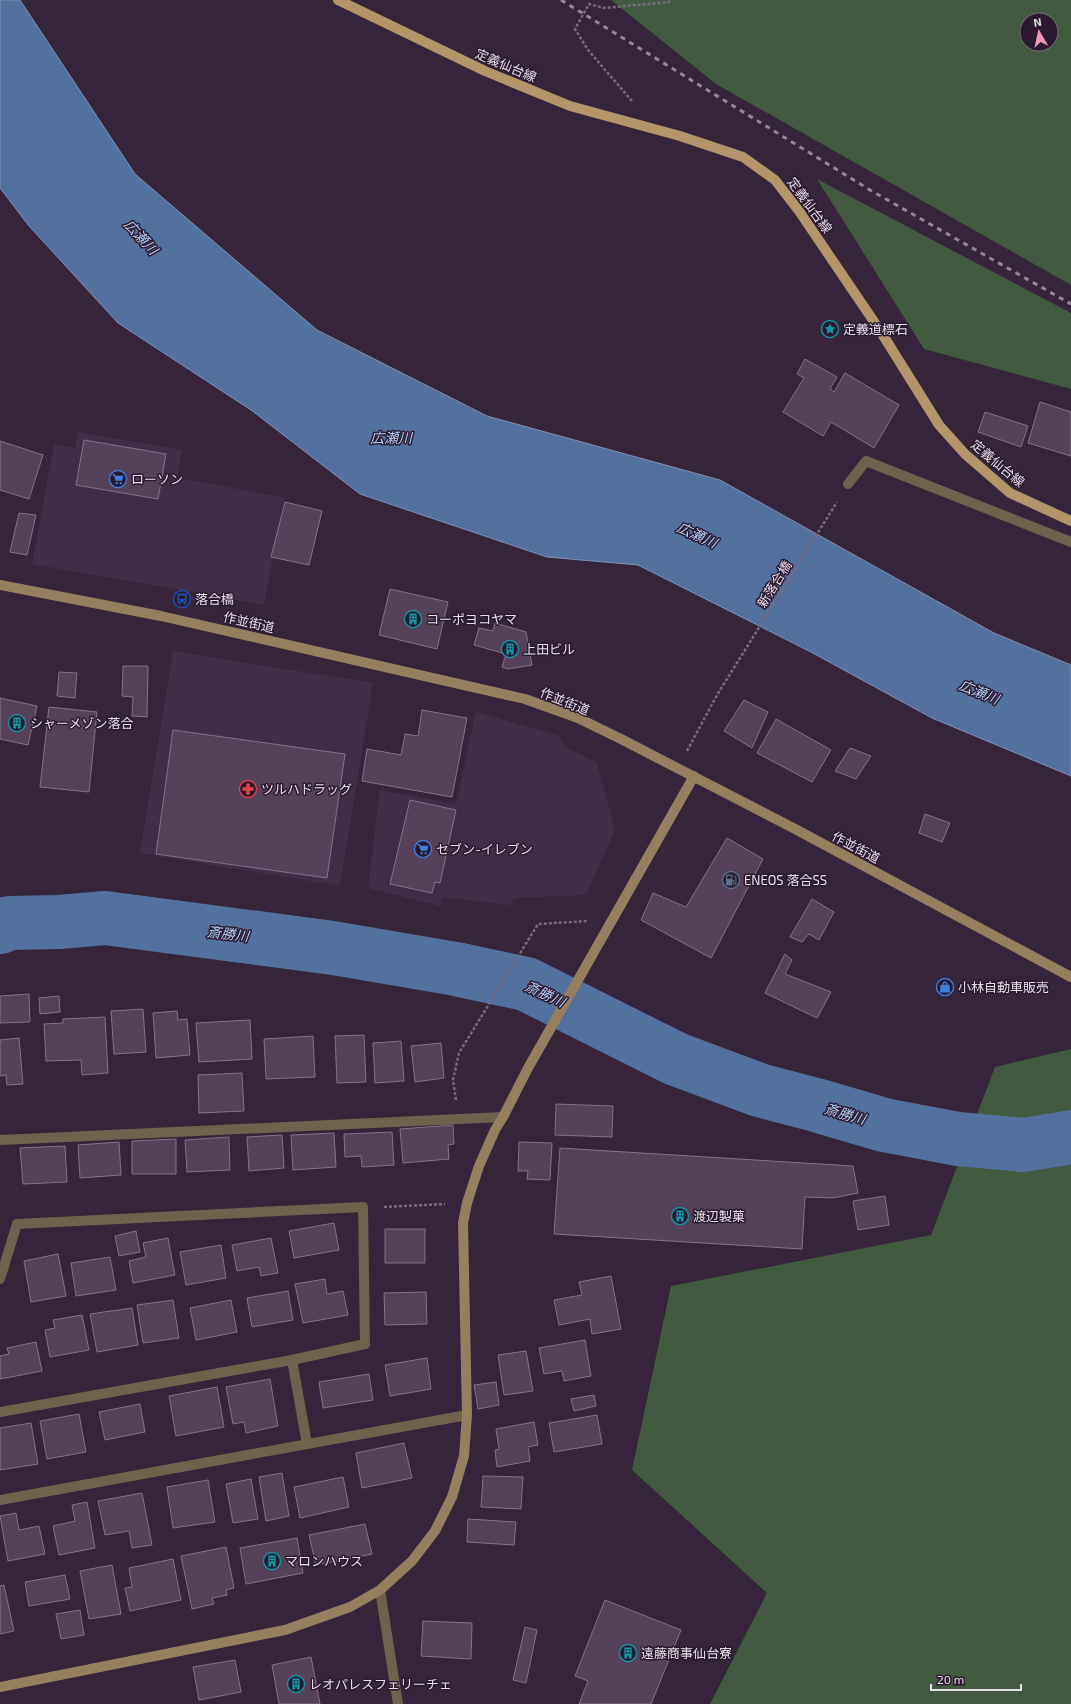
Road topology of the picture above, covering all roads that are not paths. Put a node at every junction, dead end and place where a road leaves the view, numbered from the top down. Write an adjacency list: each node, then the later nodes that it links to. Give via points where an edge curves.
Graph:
1 (338, 0): 3 (main road, 定義仙台線, via 485,71 570,106 680,136 743,157 775,180 799,211 881,332 939,425 965,454 1010,493)
2 (848, 484): 4 (street, via 866,461)
3 (1071, 521)
4 (1071, 542)
5 (0, 585): 6 (street, 作並街道, via 162,616 525,699 578,718)
6 (694, 776): 7 (street, 作並街道); 8 (street, via 528,1068)
7 (1071, 977)
8 (503, 1117): 9 (street); 13 (street, via 494,1130 479,1166 463,1223)
9 (0, 1140)
10 (0, 1279): 11 (street, via 17,1224 363,1207 365,1344)
11 (292, 1360): 12 (street); 14 (street)
12 (0, 1412)
13 (467, 1415): 14 (street); 16 (street, via 464,1456 452,1497 435,1531 412,1561)
14 (307, 1444): 15 (street)
15 (0, 1500)
16 (380, 1590): 17 (street, via 350,1607 285,1630); 18 (street)
17 (0, 1687)
18 (398, 1704)

